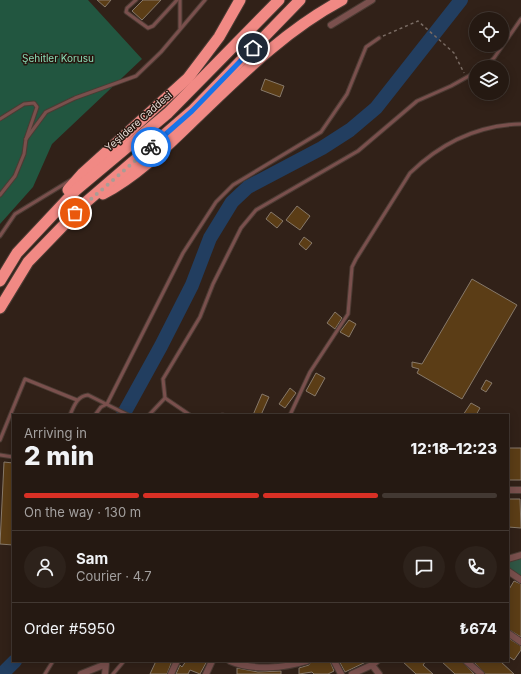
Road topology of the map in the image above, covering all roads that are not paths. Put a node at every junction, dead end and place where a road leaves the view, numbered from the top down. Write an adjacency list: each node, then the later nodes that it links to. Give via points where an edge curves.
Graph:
1 (136, 0): 2 (lane, via 126,12 148,28 153,26)
2 (177, 0)
3 (180, 0): 12 (lane)
4 (205, 0): 12 (lane)
5 (240, 0): 19 (highway, via 219,37 188,78)
6 (279, 0): 23 (highway, Yeşildere Caddesi, via 168,113 76,190)
7 (300, 0): 21 (highway, via 192,111)
8 (342, 0): 21 (highway, via 289,33 267,51 123,184)
9 (372, 0): 11 (street)
10 (521, 19): 14 (lane)
11 (331, 25)
12 (180, 28): 18 (lane, via 161,52 136,76 75,98 46,112)
13 (379, 38): 28 (lane, via 366,47 347,94 321,132 233,185 216,202 183,253)
14 (492, 60)
15 (469, 77): 26 (lane, via 417,101 358,151 256,210 241,228 213,284 200,317 163,379)
16 (0, 119): 18 (lane, via 24,104 34,103 37,107)
17 (521, 124): 35 (lane, via 472,133 452,141 410,173 352,267 348,314 310,372)
18 (26, 139): 20 (lane, via 24,154 15,176)
19 (83, 172): 22 (lane, via 15,214); 23 (highway)
20 (0, 195)
21 (85, 203): 25 (highway, via 28,262)
22 (0, 236)
23 (17, 252): 24 (highway, Yeşildere Caddesi)
24 (0, 281)
25 (0, 308)
26 (165, 398): 33 (lane); 34 (lane)
27 (77, 400): 28 (lane, via 83,395 88,395); 29 (lane, via 25,379); 30 (lane)
28 (107, 404): 31 (lane); 32 (lane)
29 (12, 414)
30 (70, 414)
31 (96, 414)
32 (126, 414)
33 (150, 414)
34 (189, 414)
35 (290, 414)
36 (12, 415): 37 (lane)
37 (0, 440)
38 (0, 455): 39 (lane)
39 (12, 457)
40 (509, 490): 41 (street)
41 (521, 490)
42 (521, 555): 43 (street)
43 (509, 559)
44 (509, 572): 45 (street)
45 (521, 580)
46 (509, 634): 47 (street)
47 (521, 642)
48 (52, 662): 58 (lane)
49 (123, 662): 61 (lane)
50 (177, 662): 62 (street)
51 (212, 662): 63 (street)
52 (232, 662): 53 (street, via 262,667 290,666)
53 (304, 662)
54 (335, 662): 64 (street)
55 (467, 662): 67 (street)
56 (107, 663): 59 (street); 60 (street)
57 (374, 663): 65 (street); 66 (street)
58 (45, 674)
59 (82, 674)
60 (105, 674)
61 (113, 674)
62 (171, 674)
63 (206, 674)
64 (341, 674)
65 (352, 674)
66 (379, 674)
67 (481, 674)

